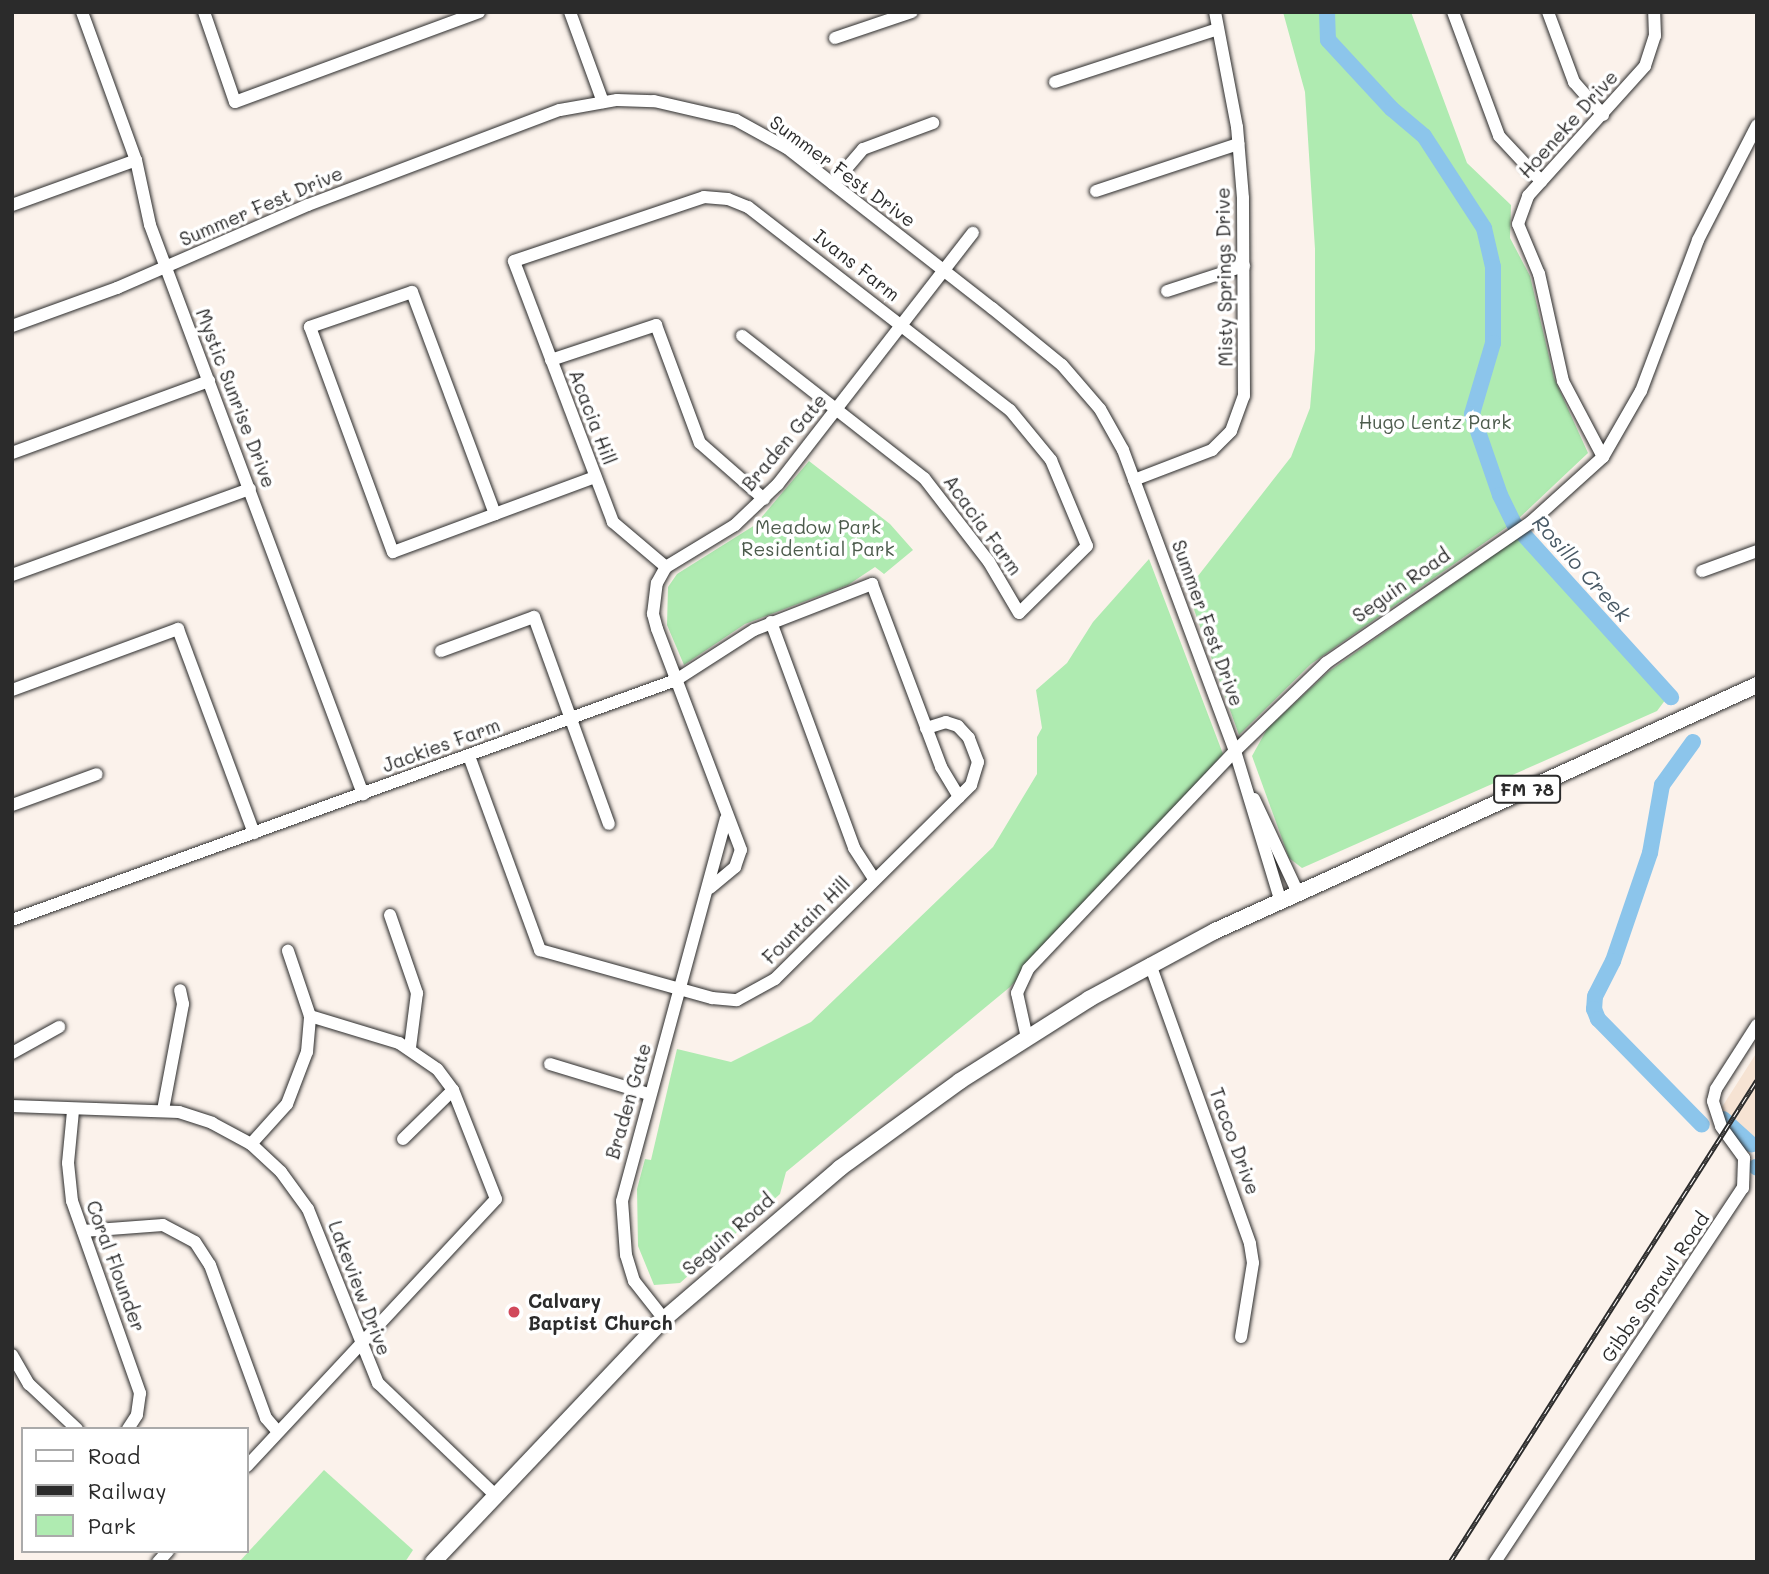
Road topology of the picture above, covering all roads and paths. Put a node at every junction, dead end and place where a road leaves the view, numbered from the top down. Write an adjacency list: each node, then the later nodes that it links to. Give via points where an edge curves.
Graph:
1 (82, 12): 18 (street, Mystic Sunrise Drive)
2 (204, 12): 3 (street, via 235,102)
3 (479, 12)
4 (570, 12): 13 (street)
5 (912, 12): 11 (street)
6 (1215, 12): 10 (street, Misty Springs Drive)
7 (1453, 12): 19 (street, via 1499,136)
8 (1548, 12): 14 (street, via 1574,82)
9 (1654, 12): 14 (street, Hoeneke Drive, via 1655,36 1645,66)
10 (1218, 29): 12 (street); 17 (street, Misty Springs Drive)
11 (835, 38)
12 (1055, 82)
13 (603, 102): 20 (street, Summer Fest Drive, via 654,101 736,120 787,148); 26 (street, Summer Fest Drive, via 544,116 358,186)
14 (1603, 115): 19 (street, Hoeneke Drive)
15 (933, 123): 20 (street, via 863,149)
16 (1757, 125): 36 (street, Seguin Road, via 1699,240 1641,391)
17 (1238, 144): 21 (street); 25 (street, Misty Springs Drive)
18 (136, 160): 22 (street); 26 (street, Mystic Sunrise Drive, via 146,209)
19 (1541, 181): 36 (street, Hoeneke Drive, via 1520,209 1521,237 1539,274 1563,381)
20 (833, 184): 27 (street, Summer Fest Drive)
21 (1096, 191)
22 (12, 205)
23 (973, 233): 27 (street, Braden Gate)
24 (514, 261): 29 (street, Ivans Farm, via 679,204 704,197 728,199 769,221); 32 (street, Acacia Hill)
25 (1244, 265): 28 (street); 38 (street, Misty Springs Drive, via 1244,396 1231,431 1212,450)
26 (166, 267): 30 (street, Summer Fest Drive); 33 (street, Mystic Sunrise Drive)
27 (944, 271): 29 (street, Braden Gate); 38 (street, Summer Fest Drive, via 1080,383 1111,430)
28 (1167, 291)
29 (902, 325): 34 (street, Braden Gate); 46 (street, Ivans Farm, via 1010,410 1034,435 1063,484 1087,546)
30 (12, 326)
31 (742, 336): 34 (street, Acacia Farm)
32 (551, 360): 37 (street, Acacia Hill); 40 (street, via 656,325 699,443)
33 (209, 381): 35 (street); 39 (street, Mystic Sunrise Drive)
34 (837, 409): 40 (street, Braden Gate); 46 (street, Acacia Farm, via 929,484 989,562)
35 (12, 453)
36 (1603, 457): 54 (street, Seguin Road, via 1531,522 1326,663)
37 (595, 477): 41 (street); 43 (street, Acacia Hill, via 613,522)
38 (1134, 480): 54 (street, Summer Fest Drive)
39 (250, 489): 45 (street); 58 (street, Mystic Sunrise Drive)
40 (765, 499): 43 (street, Braden Gate, via 735,525)
41 (495, 514): 41 (street, via 412,292 310,327 393,552)
42 (1757, 551): 44 (street)
43 (666, 567): 49 (street, Braden Gate, via 657,583 653,614)
44 (1702, 571)
45 (12, 575)
46 (1019, 613)
47 (771, 622): 49 (street, Jackies Farm); 53 (street, Jackies Farm, via 872,584); 64 (street, via 854,848)
48 (441, 651): 52 (street, via 534,617)
49 (676, 680): 52 (street, Jackies Farm); 61 (street, Braden Gate)
50 (1757, 685): 66 (main road, Seguin Road / FM 78)
51 (12, 690): 63 (street, via 178,629)
52 (570, 719): 55 (street, Jackies Farm); 62 (street)
53 (926, 728): 59 (street); 59 (street, Fountain Hill, via 946,722 969,737 978,762 971,785)
54 (1235, 751): 57 (street, Summer Fest Drive); 77 (street, Seguin Road, via 1028,968 1017,993)
55 (469, 756): 58 (street, Jackies Farm); 72 (street, Fountain Hill, via 540,950)
56 (97, 774): 60 (street)
57 (1249, 790): 66 (street, Summer Fest Drive); 67 (street, Summer Fest Drive, via 1258,835)
58 (363, 794): 63 (street, Jackies Farm)
59 (959, 797): 64 (street, Fountain Hill)
60 (12, 805)
61 (726, 819): 65 (street, Braden Gate); 65 (street, Braden Gate, via 741,850 740,859)
62 (609, 824)
63 (254, 833): 69 (street, Jackies Farm)
64 (874, 880): 72 (street, Fountain Hill, via 761,991 725,1000)
65 (710, 888): 72 (street, Braden Gate)
66 (1297, 891): 67 (main road, Seguin Road / FM 78)
67 (1280, 899): 71 (main road, Seguin Road / FM 78)
68 (390, 915): 78 (street, via 417,993)
69 (12, 920)
70 (288, 951): 74 (street)
71 (1150, 964): 77 (main road, Seguin Road / FM 78); 90 (street, Tacco Drive, via 1247,1231 1253,1262)
72 (680, 989): 82 (street, Braden Gate)
73 (180, 990): 84 (street, via 183,1004)
74 (310, 1016): 78 (street); 87 (street, via 298,1085)
75 (1757, 1025): 99 (street, Gibbs Sprawl Road, via 1713,1101 1721,1126 1744,1158 1743,1188)
76 (59, 1027): 79 (street)
77 (1027, 1038): 89 (main road, Seguin Road / FM 78, via 840,1168)
78 (410, 1048): 81 (street, via 437,1069)
79 (12, 1053)
80 (550, 1064): 82 (street)
81 (453, 1090): 86 (street); 91 (street, via 496,1199)
82 (649, 1094): 89 (street, Braden Gate, via 625,1179 622,1221 634,1281)
83 (12, 1106): 85 (street, Lakeview Drive)
84 (163, 1110): 85 (street, Lakeview Drive); 87 (street, Lakeview Drive, via 212,1123)
85 (73, 1111): 88 (street, Coral Flounder, via 68,1177)
86 (403, 1139)
87 (251, 1144): 91 (street, Lakeview Drive, via 281,1172 308,1209)
88 (83, 1231): 94 (street, Coral Flounder, via 139,1384 140,1407); 95 (street, via 163,1225 195,1242 210,1265 266,1418)
89 (664, 1319): 97 (main road, Seguin Road / FM 78)
90 (1241, 1337)
91 (361, 1346): 95 (street); 97 (street, Lakeview Drive, via 390,1397)
92 (12, 1355): 93 (street, via 35,1390)
93 (75, 1427)
94 (129, 1427)
95 (278, 1432): 96 (street)
96 (248, 1465)
97 (495, 1495): 98 (main road, Seguin Road / FM 78)
98 (433, 1562)
99 (1495, 1562)

